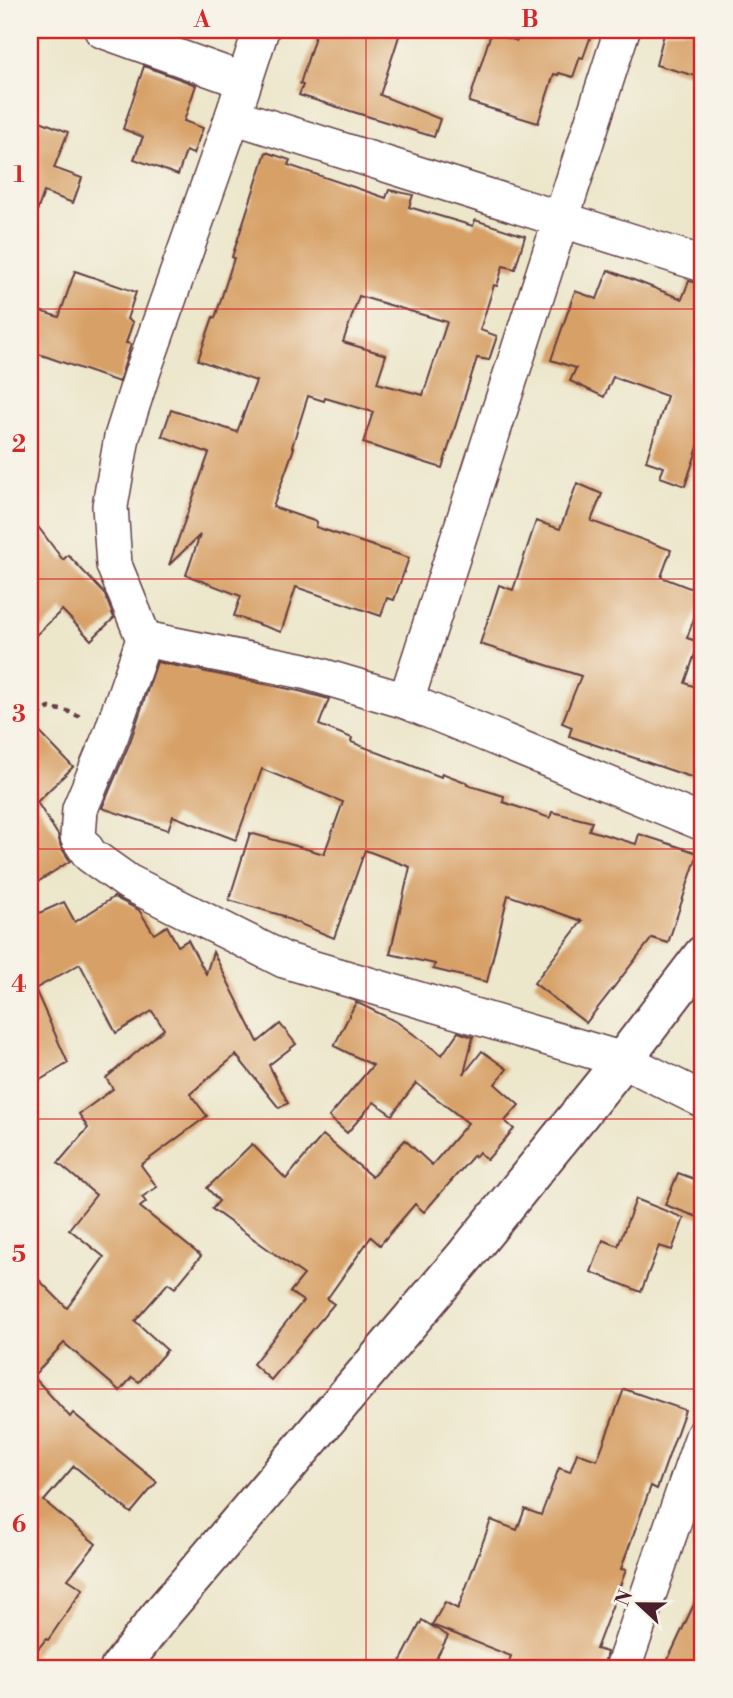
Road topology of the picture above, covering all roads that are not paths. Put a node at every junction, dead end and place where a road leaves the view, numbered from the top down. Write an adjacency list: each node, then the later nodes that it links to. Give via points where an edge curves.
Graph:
1 (102, 30): 4 (street)
2 (261, 30): 4 (street)
3 (622, 30): 6 (street)
4 (244, 81): 5 (street)
5 (233, 116): 6 (street); 8 (street, via 122,438 110,506 114,565)
6 (560, 220): 7 (street); 9 (street)
7 (703, 264)
8 (144, 639): 9 (street, via 304,671); 12 (street, via 80,809 78,837 90,855 128,882 284,960)
9 (406, 701): 10 (street)
10 (703, 823)
11 (703, 955): 12 (street)
12 (623, 1060): 13 (street); 15 (street)
13 (703, 1100)
14 (703, 1436): 16 (street)
15 (120, 1668)
16 (623, 1668)

